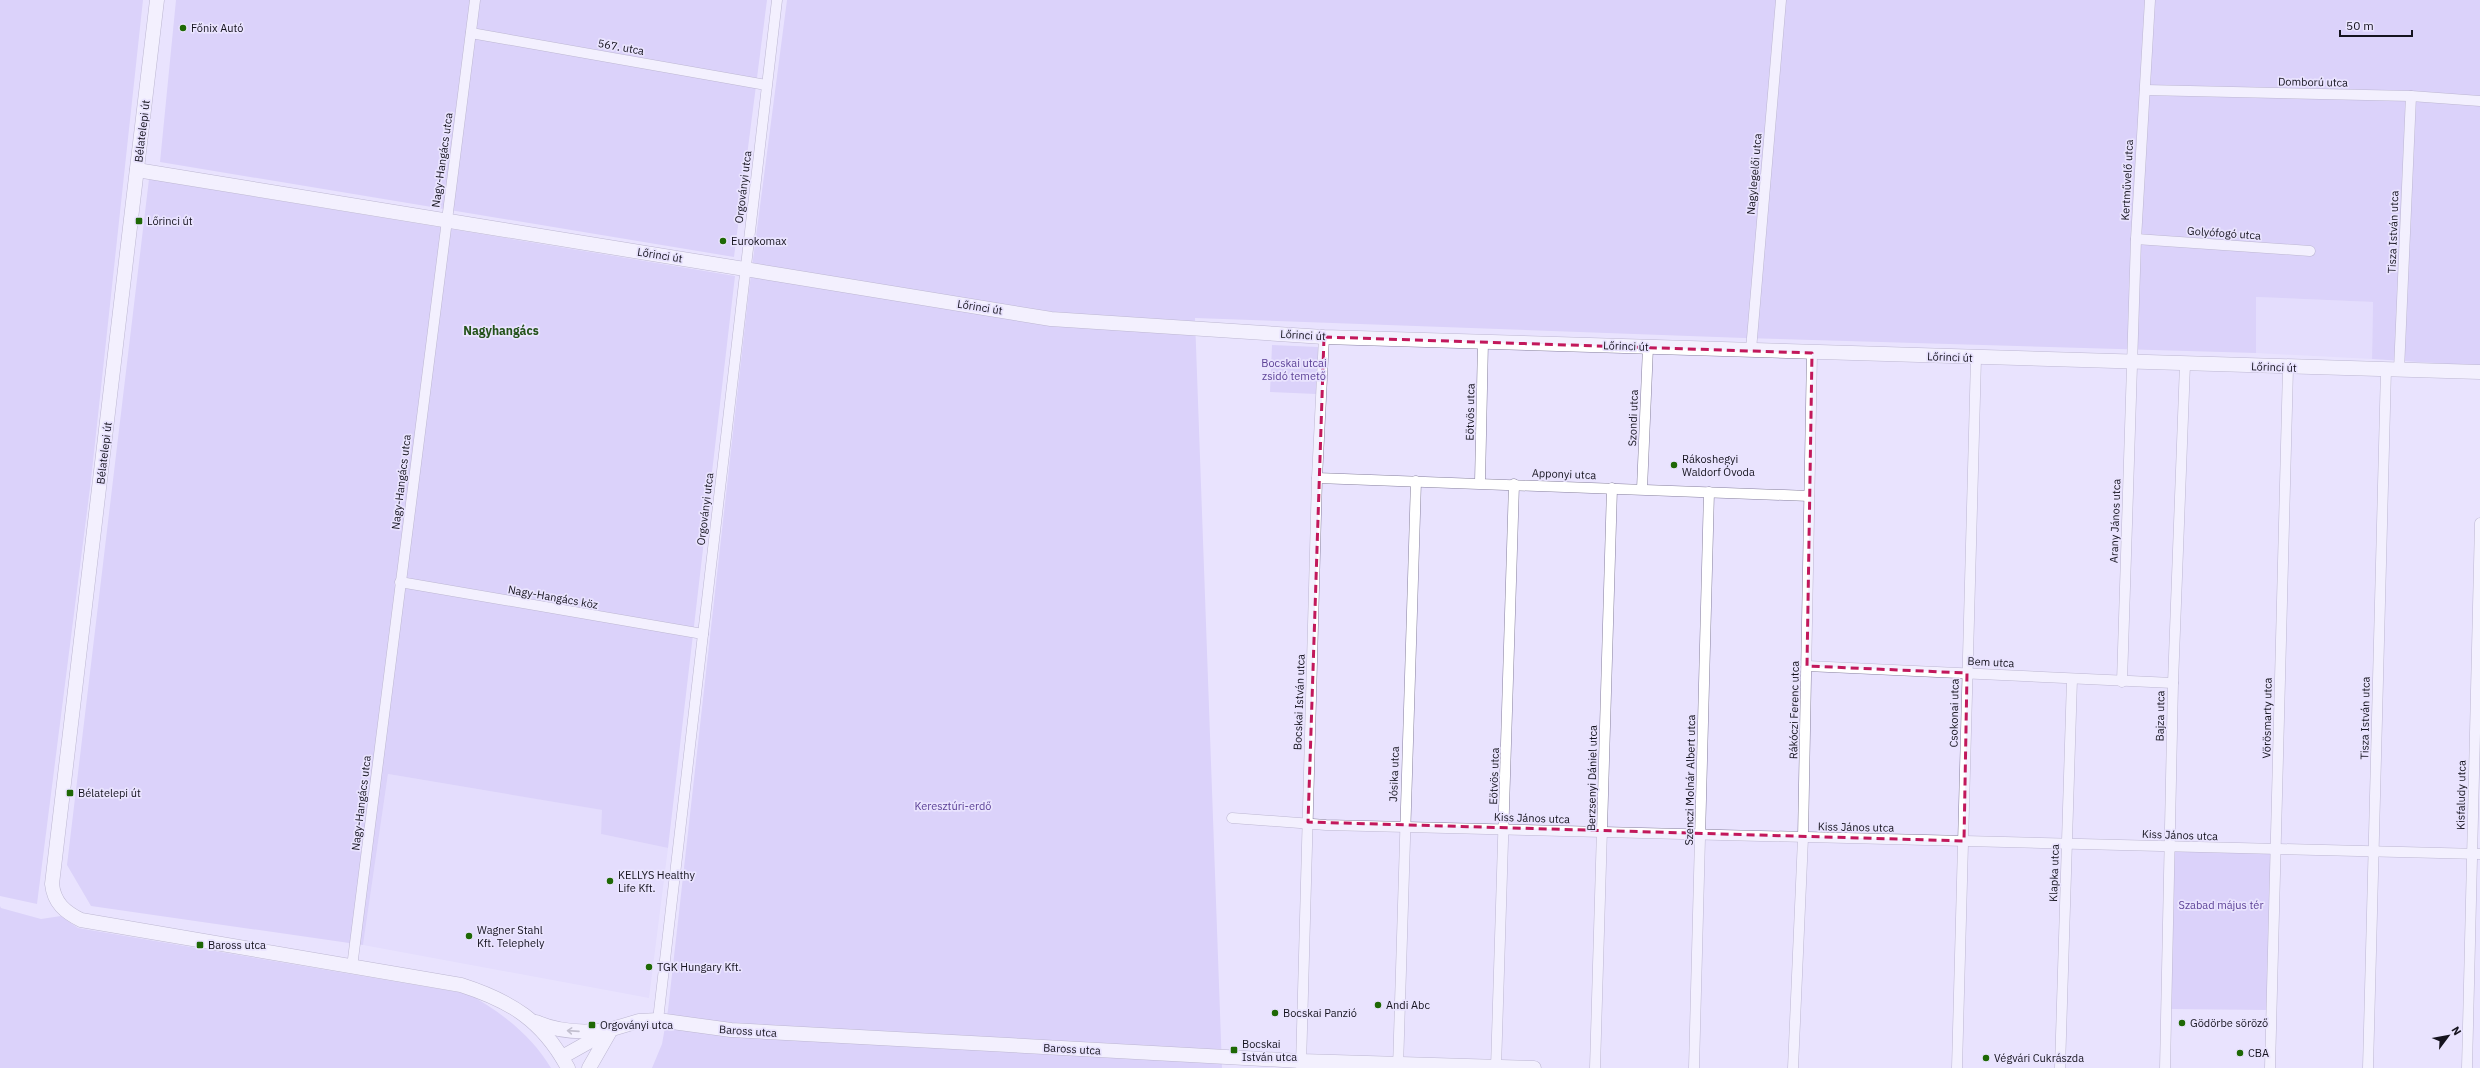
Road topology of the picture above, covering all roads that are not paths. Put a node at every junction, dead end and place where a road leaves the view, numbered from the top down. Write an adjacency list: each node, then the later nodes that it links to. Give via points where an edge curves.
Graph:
1 (157, 0): 11 (street, Bélatelepi út)
2 (475, 0): 6 (street, Nagy-Hangács utca)
3 (777, 0): 7 (street, Orgoványi utca)
4 (1781, 0): 19 (street, Nagylegelői utca)
5 (2150, 0): 8 (street, Kertművelő utca)
6 (471, 33): 7 (street, 567. utca); 12 (street, Nagy-Hangács utca)
7 (766, 85): 15 (street, Orgoványi utca)
8 (2145, 90): 9 (street, Domború utca); 13 (street, Kertművelő utca)
9 (2411, 96): 10 (street, Domború utca); 25 (street, Tisza István utca)
10 (2480, 102)
11 (137, 170): 12 (street, Lőrinci út); 56 (street, Bélatelepi út, via 52,884)
12 (446, 220): 15 (street, Lőrinci út); 36 (street, Nagy-Hangács utca)
13 (2136, 239): 14 (street, Golyófogó utca); 22 (street, Kertművelő utca)
14 (2310, 251)
15 (745, 268): 16 (street, Lőrinci út, via 1051,319); 37 (street, Orgoványi utca)
16 (1324, 337): 17 (street, Lőrinci út); 27 (street, Bocskai István utca)
17 (1484, 342): 18 (street, Lőrinci út); 29 (street, Eötvös utca)
18 (1648, 347): 19 (street, Lőrinci út); 32 (street, Szondi utca)
19 (1751, 350): 20 (street, Lőrinci út)
20 (1812, 353): 21 (street, Lőrinci út); 34 (street, Rákóczi Ferenc utca)
21 (1976, 358): 22 (street, Lőrinci út); 39 (street, Csokonai utca)
22 (2133, 362): 23 (street, Lőrinci út); 41 (street, Arany János utca)
23 (2185, 364): 24 (street, Lőrinci út); 42 (street, Bajza utca)
24 (2288, 368): 25 (street, Lőrinci út); 53 (street, Vörösmarty utca)
25 (2393, 370): 26 (street, Lőrinci út); 54 (street, Tisza István utca)
26 (2480, 372)
27 (1317, 478): 28 (street, Apponyi utca); 44 (street, Bocskai István utca)
28 (1416, 481): 29 (street, Apponyi utca); 45 (street, Jósika utca)
29 (1480, 482): 30 (street, Apponyi utca)
30 (1514, 484): 31 (street, Apponyi utca); 46 (street, Eötvös utca)
31 (1612, 488): 32 (street, Apponyi utca); 47 (street, Berzsenyi Dániel utca)
32 (1642, 489): 33 (street, Apponyi utca)
33 (1709, 492): 34 (street, Apponyi utca); 48 (street, Szenczi Molnár Albert utca)
34 (1808, 496): 38 (street, Rákóczi Ferenc utca)
35 (2480, 523): 55 (street, Kisfaludy utca)
36 (400, 582): 37 (street, Nagy-Hangács köz); 57 (street, Nagy-Hangács utca)
37 (702, 634): 59 (street, Orgoványi utca)
38 (1807, 666): 39 (street, Bem utca); 49 (street, Rákóczi Ferenc utca)
39 (1967, 673): 40 (street, Bem utca); 50 (street, Csokonai utca)
40 (2072, 679): 41 (street, Bem utca); 51 (street, Klapka utca)
41 (2122, 682): 42 (street, Bem utca)
42 (2173, 683): 52 (street, Bajza utca)
43 (1232, 818): 44 (street, Kiss János utca)
44 (1308, 822): 45 (street, Kiss János utca, via 1326,825); 62 (street, Bocskai István utca)
45 (1405, 826): 46 (street, Kiss János utca); 63 (street, Jósika utca)
46 (1505, 829): 47 (street, Kiss János utca); 64 (street, Eötvös utca)
47 (1603, 832): 48 (street, Kiss János utca); 67 (street, Berzsenyi Dániel utca)
48 (1701, 836): 49 (street, Kiss János utca); 68 (street, Szenczi Molnár Albert utca)
49 (1803, 838): 50 (street, Kiss János utca); 69 (street, Rákóczi Ferenc utca)
50 (1964, 841): 51 (street, Kiss János utca); 70 (street, Csokonai utca)
51 (2067, 844): 52 (street, Kiss János utca); 71 (street, Klapka utca)
52 (2169, 846): 53 (street, Kiss János utca); 72 (street, Bajza utca)
53 (2275, 850): 54 (street, Kiss János utca); 73 (street, Vörösmarty utca)
54 (2374, 850): 55 (street, Kiss János utca); 74 (street, Tisza István utca)
55 (2476, 854): 75 (street, Kisfaludy utca)
56 (59, 905): 57 (street, Baross utca, via 81,920)
57 (352, 967): 58 (street, Baross utca, via 461,985 505,1002)
58 (530, 1020): 60 (street, Baross utca, one-way to 58, via 557,1029); 61 (street, Baross utca, via 545,1033)
59 (658, 1020): 60 (street, Baross utca, via 626,1023); 62 (street, Baross utca, via 731,1030)
60 (612, 1029): 61 (street, Baross utca); 65 (street)
61 (565, 1062)
62 (1301, 1064): 63 (street, Baross utca)
63 (1399, 1066): 64 (street, Baross utca)
64 (1496, 1067): 66 (street, Baross utca)
65 (589, 1068)
66 (1534, 1068)
67 (1596, 1068)
68 (1694, 1068)
69 (1793, 1068)
70 (1957, 1068)
71 (2060, 1068)
72 (2165, 1068)
73 (2270, 1068)
74 (2368, 1068)
75 (2467, 1068)

